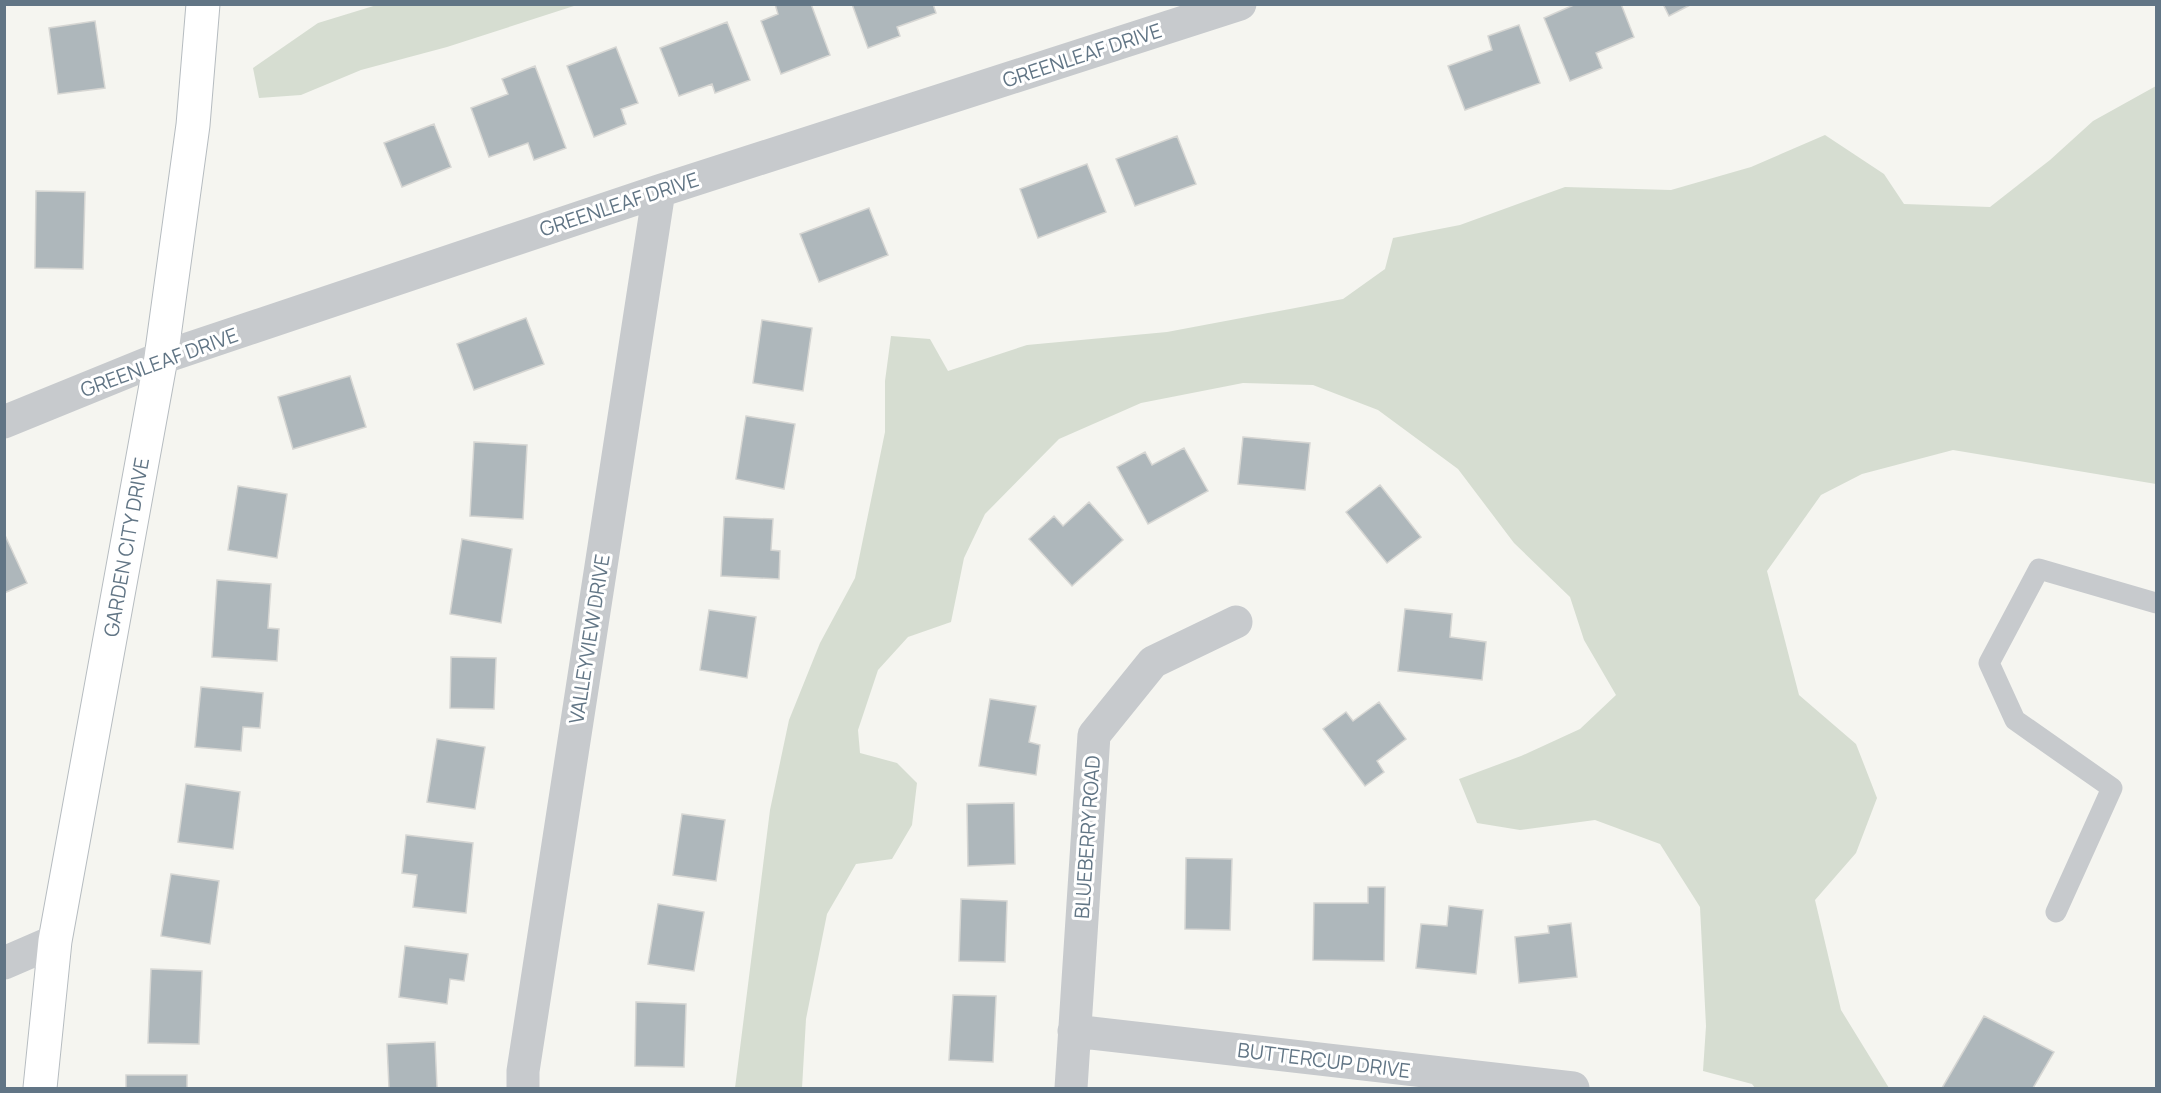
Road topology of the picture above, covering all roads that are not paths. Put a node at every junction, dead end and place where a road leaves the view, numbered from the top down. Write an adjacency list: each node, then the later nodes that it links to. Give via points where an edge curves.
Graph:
1 (203, 4): 4 (street, GARDEN CITY DRIVE, via 193,125)
2 (1240, 4): 3 (street, GREENLEAF DRIVE)
3 (659, 191): 4 (street, GREENLEAF DRIVE); 13 (street, VALLEYVIEW DRIVE, via 545,923)
4 (161, 358): 5 (street, GREENLEAF DRIVE); 9 (street, GARDEN CITY DRIVE)
5 (4, 422)
6 (2157, 603): 8 (lane, via 2039,569 1989,663 2015,720 2112,788)
7 (1236, 622): 11 (street, BLUEBERRY ROAD, via 1154,662 1094,735)
8 (2056, 912)
9 (55, 941): 10 (street); 12 (street, GARDEN CITY DRIVE)
10 (4, 963)
11 (1074, 1031): 14 (street, BLUEBERRY ROAD); 15 (street, BUTTERCUP DRIVE)
12 (40, 1089)
13 (523, 1089)
14 (1071, 1089)
15 (1573, 1089)

